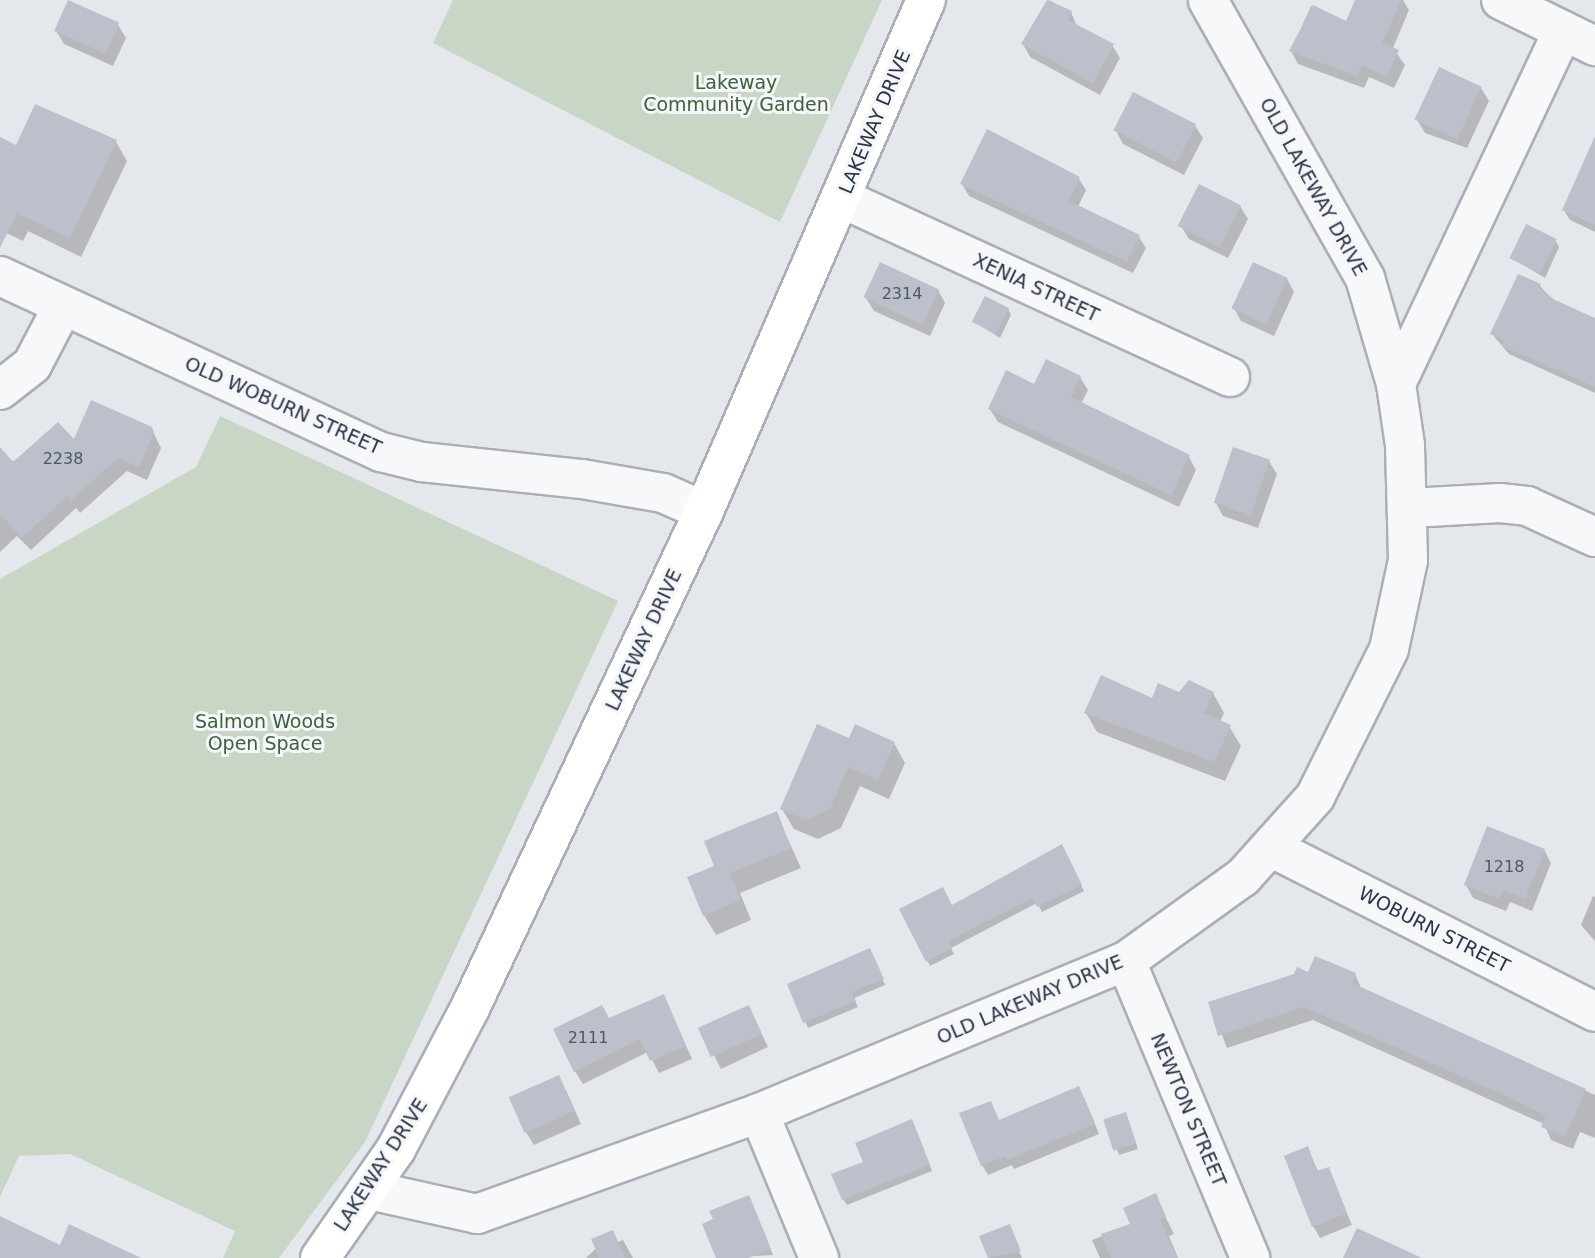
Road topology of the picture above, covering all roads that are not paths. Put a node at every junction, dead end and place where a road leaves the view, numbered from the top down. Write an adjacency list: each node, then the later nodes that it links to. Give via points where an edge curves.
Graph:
1 (926, 0): 5 (main road, LAKEWAY DRIVE)
2 (1208, 0): 9 (street, OLD LAKEWAY DRIVE, via 1365,278)
3 (1501, 0): 4 (street)
4 (1579, 38): 9 (street)
5 (843, 199): 8 (street, XENIA STREET); 12 (main road, LAKEWAY DRIVE)
6 (0, 276): 7 (street, OLD WOBURN STREET)
7 (63, 306): 10 (street, via 32,365); 12 (street, OLD WOBURN STREET, via 381,452 422,462 582,479 663,494)
8 (1230, 377)
9 (1396, 384): 11 (street, OLD LAKEWAY DRIVE)
10 (0, 390)
11 (1410, 509): 13 (street, via 1500,503 1527,506); 14 (street, OLD LAKEWAY DRIVE, via 1408,560 1390,649 1315,797)
12 (704, 512): 18 (main road, LAKEWAY DRIVE, via 435,1080)
13 (1595, 537)
14 (1272, 848): 15 (street, OLD LAKEWAY DRIVE, via 1243,877); 16 (street, WOBURN STREET)
15 (1126, 961): 17 (street, OLD LAKEWAY DRIVE); 21 (street, NEWTON STREET)
16 (1595, 1012)
17 (759, 1113): 18 (street, OLD LAKEWAY DRIVE, via 477,1214); 20 (street)
18 (369, 1189): 19 (main road, LAKEWAY DRIVE)
19 (320, 1258)
20 (819, 1258)
21 (1250, 1258)

